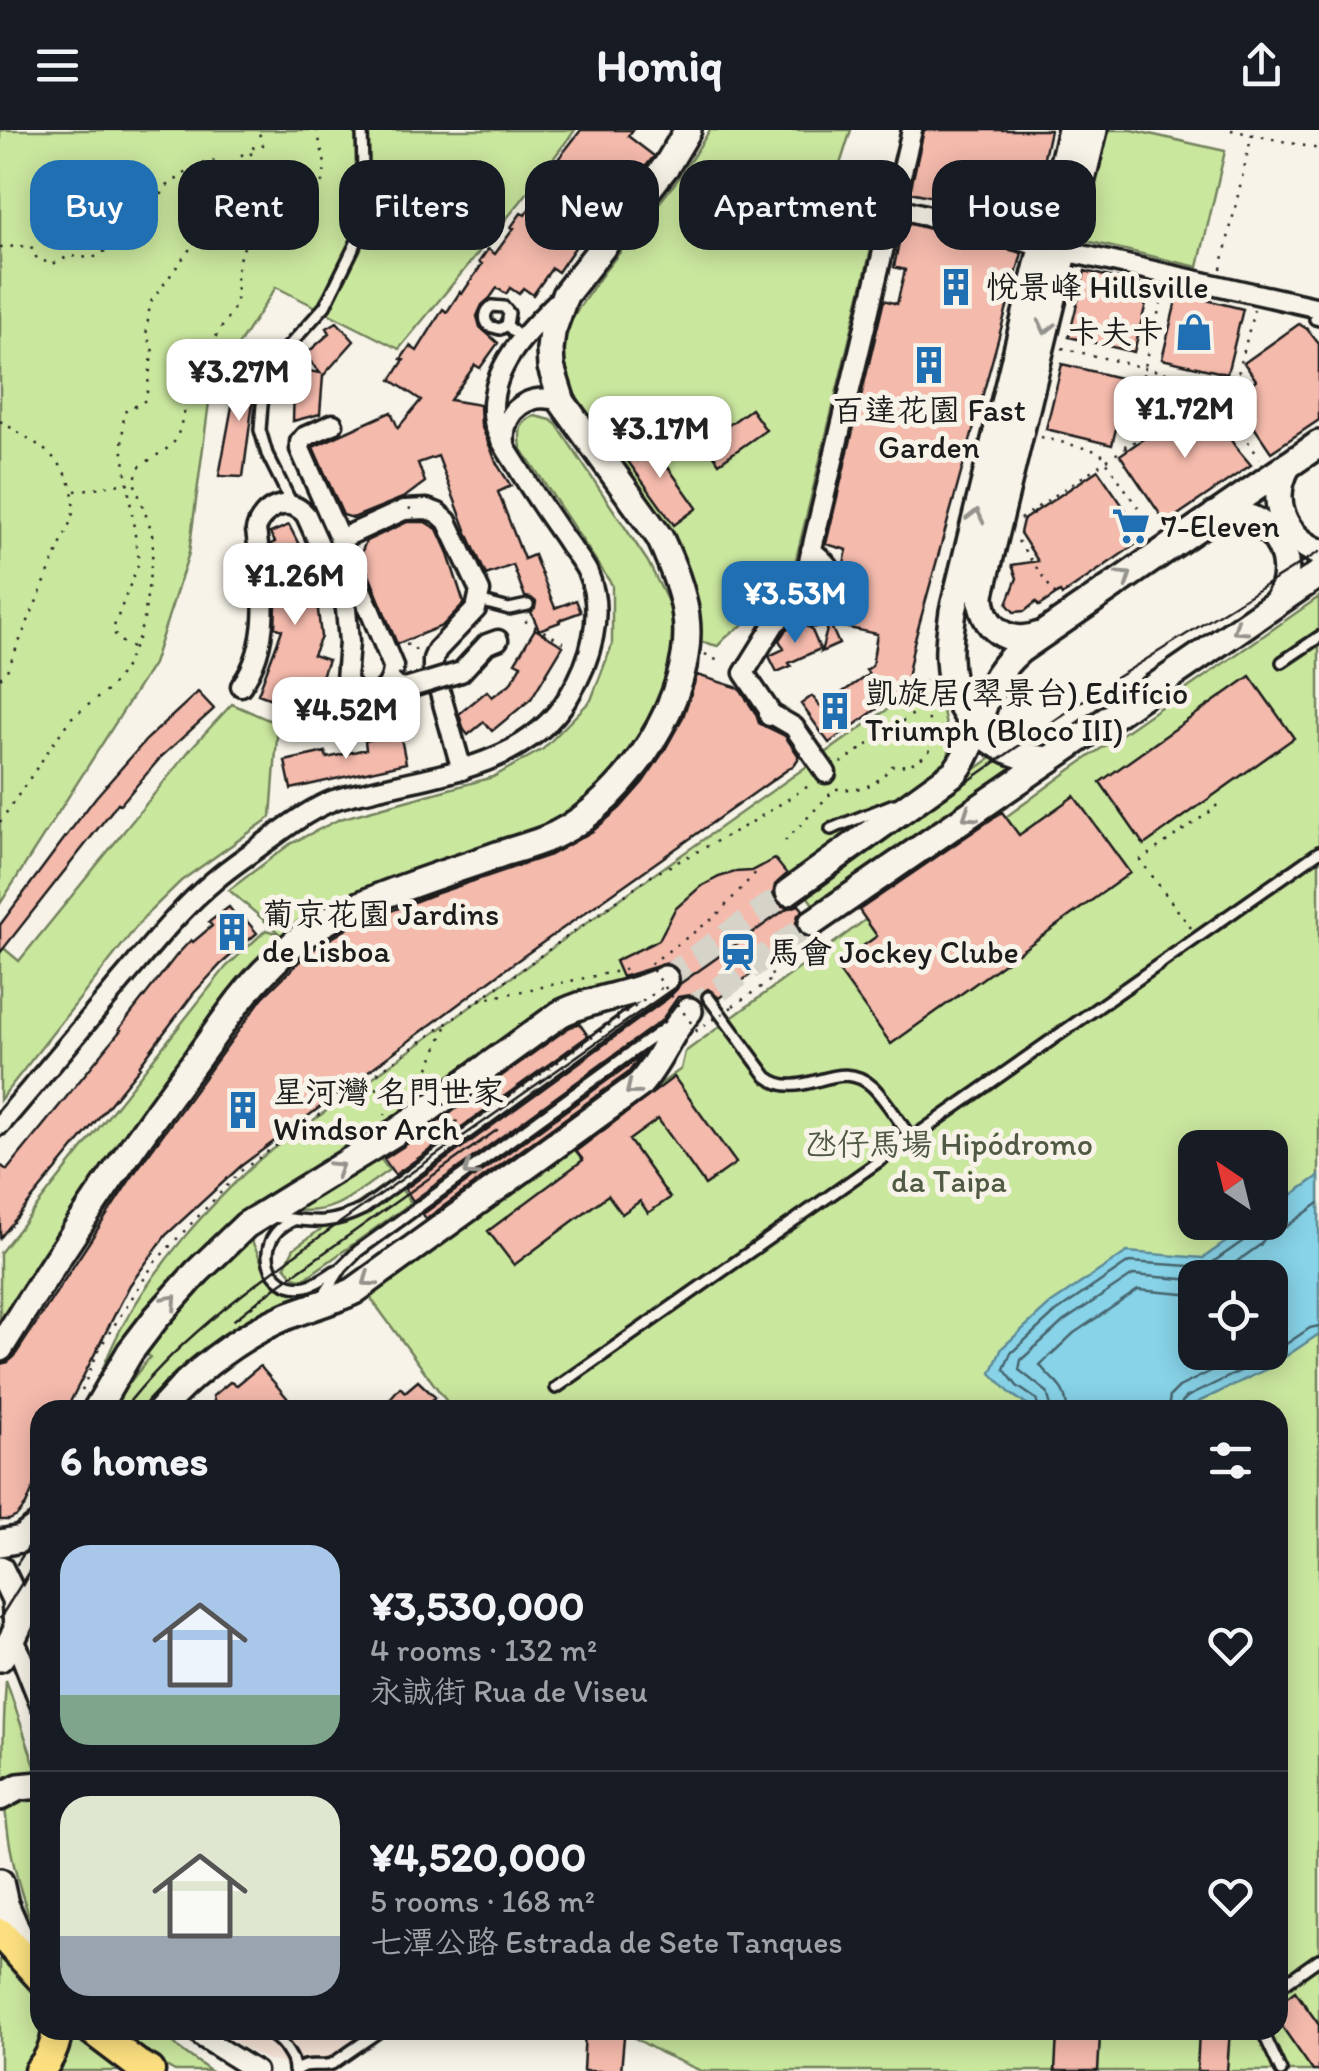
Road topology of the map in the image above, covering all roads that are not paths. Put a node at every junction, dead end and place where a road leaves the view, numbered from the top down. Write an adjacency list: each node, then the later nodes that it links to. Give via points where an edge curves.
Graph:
1 (362, 130): 28 (lane, via 359,237 325,306 278,358 262,405 267,454)
2 (688, 130): 13 (main road)
3 (912, 130): 6 (street)
4 (1071, 130): 7 (main road)
5 (1094, 130): 8 (main road)
6 (905, 160)
7 (1066, 160)
8 (1084, 160)
9 (884, 250): 45 (street, via 812,550 830,570 824,607 813,616 799,603 775,623 744,673 770,714 794,727)
10 (1052, 250): 42 (main road, one-way to 10, via 954,687 953,611)
11 (1053, 250): 36 (main road, one-way to 36, via 1006,540 981,594 985,618 996,631 1022,640)
12 (1062, 250): 14 (street, via 1258,294)
13 (565, 294): 16 (street); 17 (main road)
14 (1318, 316)
15 (507, 325): 16 (lane)
16 (522, 339): 18 (street)
17 (551, 342): 18 (street, via 528,342); 21 (main road)
18 (510, 356): 19 (street)
19 (500, 378): 20 (street); 26 (street, via 492,412)
20 (528, 400): 21 (street); 26 (street, via 506,425)
21 (562, 402): 23 (main road)
22 (333, 424): 30 (street, via 299,446)
23 (580, 428): 24 (lane, via 652,433); 59 (main road, via 660,538 686,617 684,666 659,730 601,804 559,834 346,912 300,938 266,970 165,1101)
24 (681, 444)
25 (1319, 444): 27 (main road)
26 (507, 450): 44 (street, via 587,571 596,613 588,656 556,716 524,743)
27 (1280, 471): 29 (main road); 31 (main road, via 1281,514 1293,536)
28 (292, 504): 40 (street, via 306,515 343,597 349,686 366,696); 41 (street, via 266,512 258,524 265,597 260,648)
29 (1216, 515): 34 (main road, via 1250,518 1277,540 1286,570); 36 (main road, one-way to 29)
30 (340, 539): 33 (street, via 404,510 438,513); 40 (street, via 392,666)
31 (1319, 552)
32 (1319, 574): 34 (main road)
33 (488, 603): 35 (lane); 44 (street, via 433,659)
34 (1276, 604): 43 (main road, one-way to 43)
35 (528, 605)
36 (1045, 632): 42 (main road, via 995,676)
37 (1319, 637): 39 (lane)
38 (498, 640): 40 (street, bridge, via 461,672 405,689)
39 (1282, 662)
40 (391, 681)
41 (240, 686)
42 (976, 728): 43 (main road, via 1007,750); 46 (main road, via 958,768)
43 (1049, 760): 50 (main road, one-way to 50)
44 (462, 770): 53 (street, via 336,799 213,881)
45 (826, 773)
46 (933, 789): 47 (lane); 49 (main road)
47 (832, 829)
48 (1319, 852): 54 (lane)
49 (789, 892)
50 (812, 923)
51 (666, 984): 55 (main road, one-way to 51, via 401,1129 560,1014); 56 (lane, via 363,1208 342,1219)
52 (699, 1004): 54 (lane, via 774,1082 800,1086 853,1075 871,1085); 57 (lane, one-way to 57); 58 (main road, one-way to 58, via 639,1086 354,1291)
53 (0, 1125)
54 (912, 1139): 61 (lane)
55 (255, 1220): 56 (lane); 62 (main road, one-way to 55, via 156,1318)
56 (299, 1220): 57 (lane, via 280,1228 268,1246 278,1278 310,1285)
57 (342, 1267): 58 (lane)
58 (319, 1306): 64 (main road, via 237,1342)
59 (0, 1348)
60 (138, 1361): 63 (lane)
61 (556, 1388)
62 (96, 1400)
63 (97, 1400)
64 (170, 1400)
65 (30, 1532): 66 (main road)
66 (0, 1543)
67 (0, 1569): 69 (main road, via 15,1600)
68 (30, 1598): 69 (main road)
69 (10, 1642): 70 (main road); 71 (street)
70 (0, 1682)
71 (30, 1683)
72 (30, 1785): 73 (main road)
73 (0, 1797)
74 (0, 1882): 76 (main road)
75 (0, 1933): 78 (main road)
76 (30, 1957)
77 (1319, 1959): 79 (lane)
78 (30, 1965)
79 (1288, 1981)
80 (56, 2040): 86 (main road)
81 (105, 2040): 87 (main road)
82 (208, 2040): 88 (street)
83 (280, 2040): 89 (lane)
84 (367, 2040): 89 (lane, via 332,2064)
85 (1267, 2040): 90 (lane)
86 (39, 2071)
87 (150, 2071)
88 (256, 2071)
89 (295, 2071)
90 (1281, 2071)

